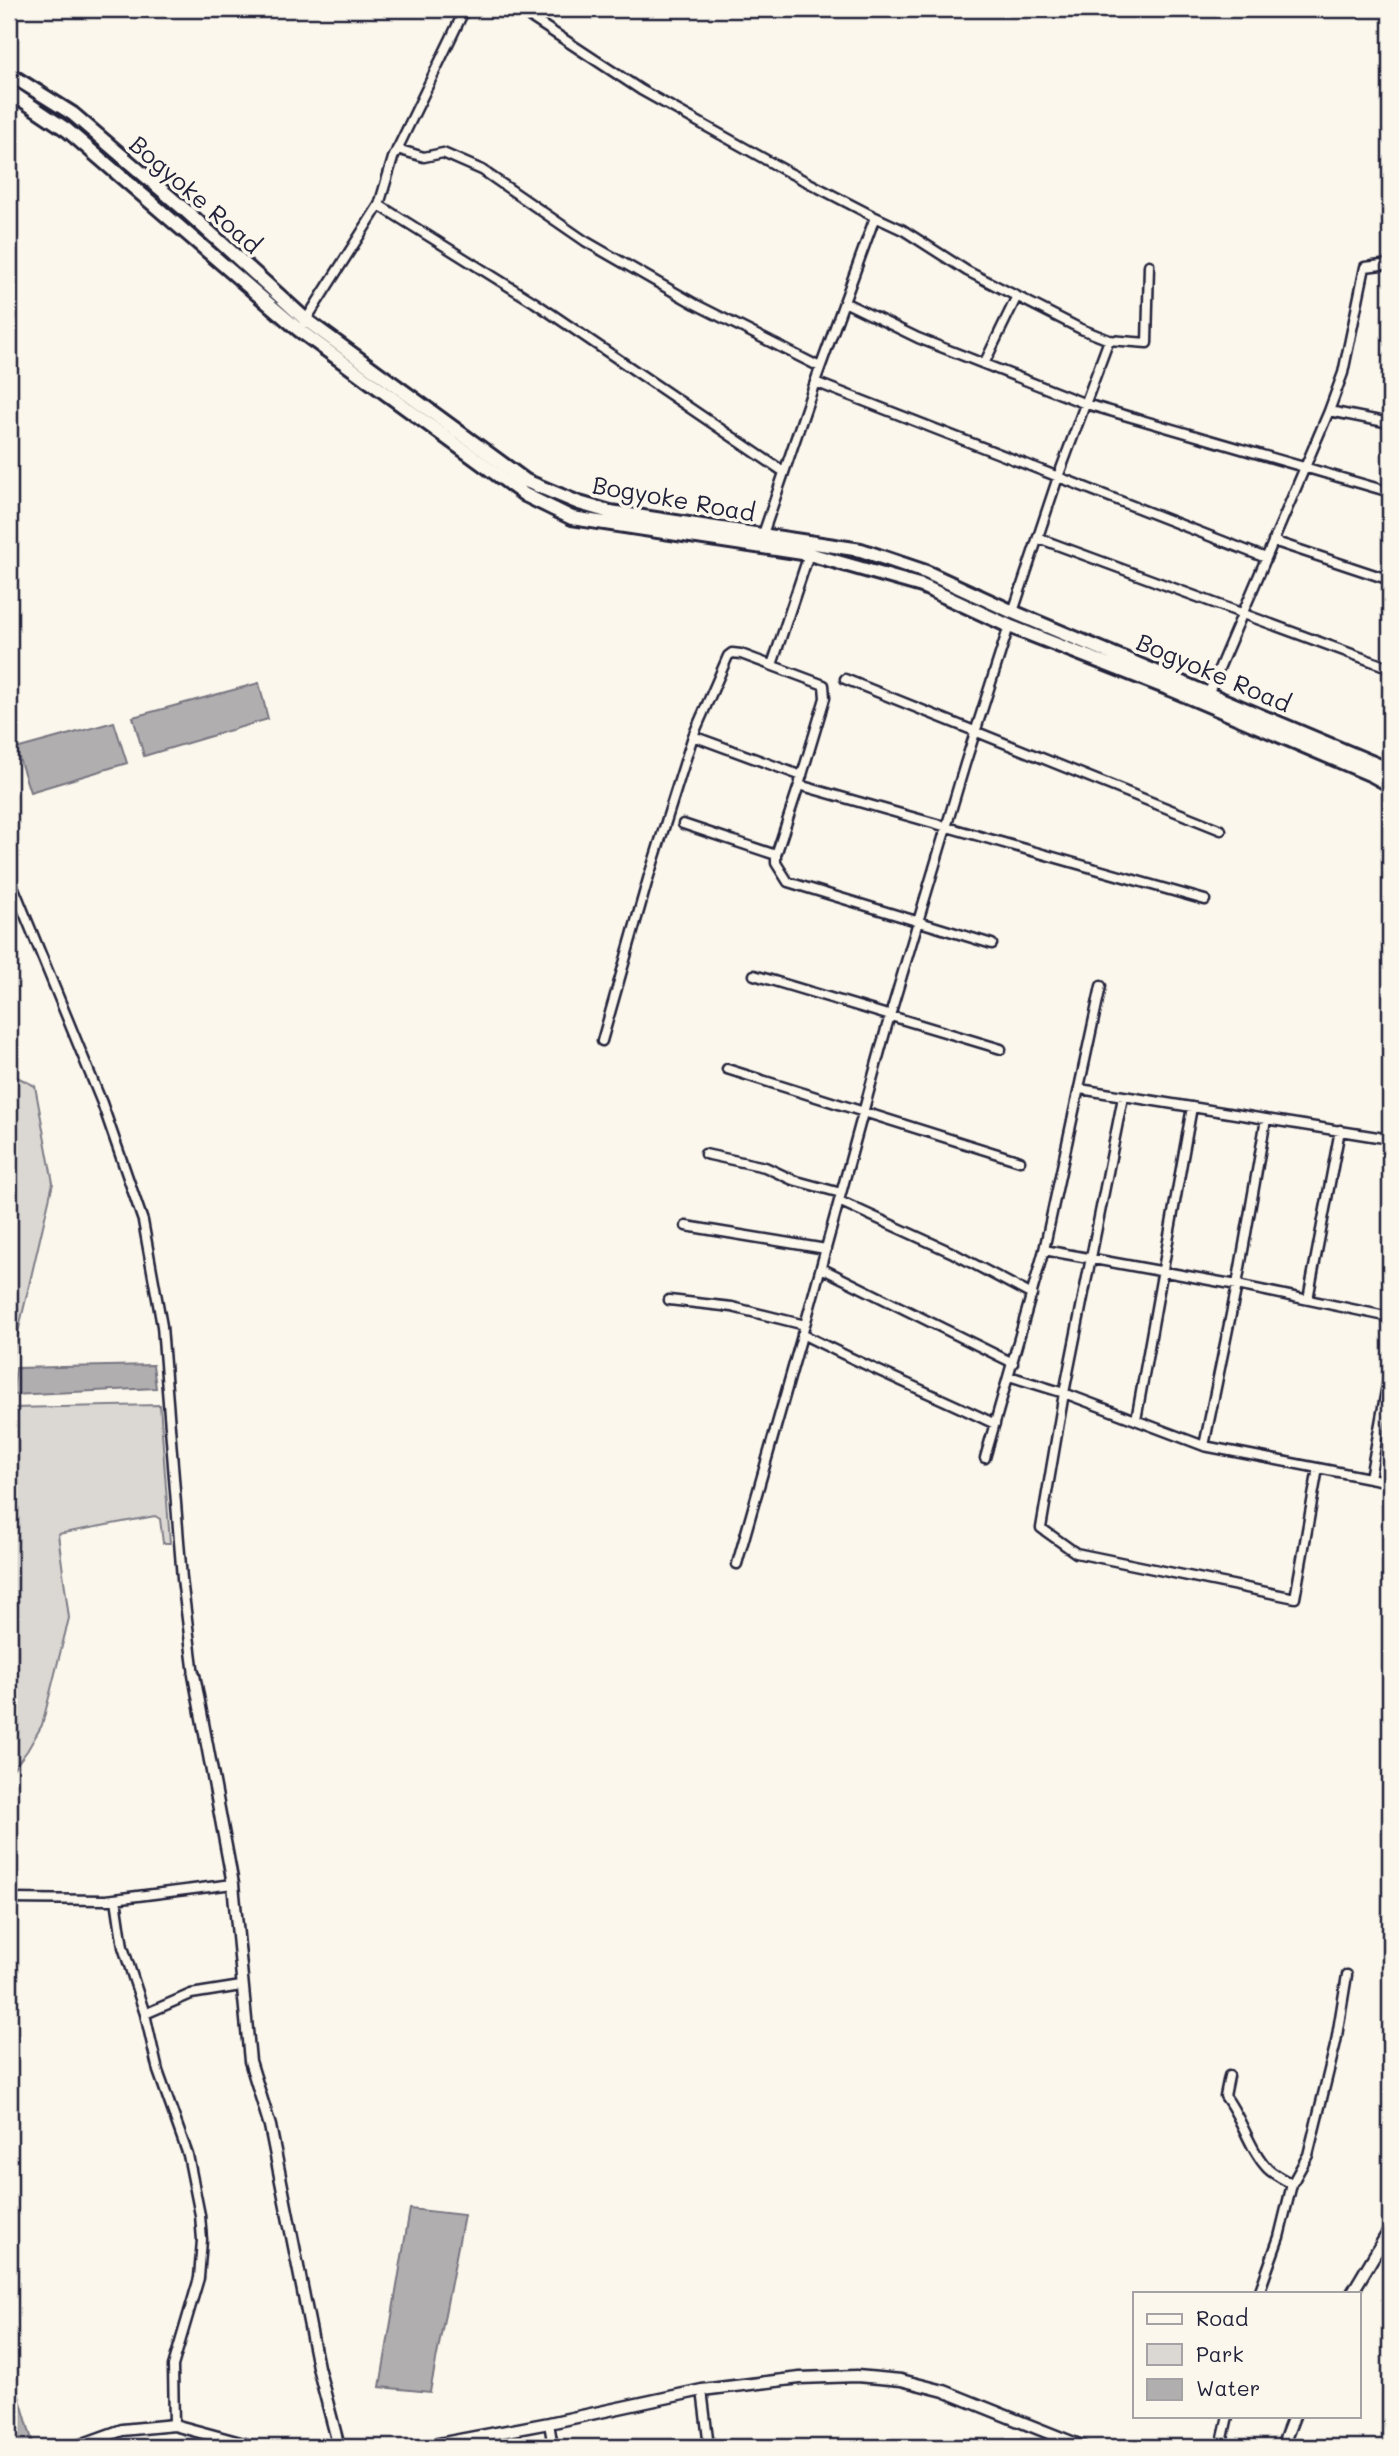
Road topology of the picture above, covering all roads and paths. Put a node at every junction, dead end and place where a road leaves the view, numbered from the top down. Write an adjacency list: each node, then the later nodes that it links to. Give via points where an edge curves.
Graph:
1 (465, 9): 5 (street)
2 (518, 9): 7 (street, via 641,90)
3 (9, 74): 12 (main road, Bogyoke Road, via 73,114 185,210)
4 (9, 91): 12 (main road, Bogyoke Road, via 67,130)
5 (397, 149): 6 (street); 15 (street, via 424,157 443,153 482,170 586,241 673,292)
6 (379, 205): 12 (street); 21 (street, via 534,302)
7 (875, 217): 10 (street); 11 (street)
8 (1390, 264): 18 (street, via 1365,267 1343,373)
9 (1149, 265): 13 (street, via 1147,343)
10 (1017, 296): 13 (street); 14 (street)
11 (844, 302): 14 (street); 15 (street)
12 (303, 325): 25 (main road, Bogyoke Road, via 526,481 549,492 610,512)
13 (1109, 340): 17 (street)
14 (984, 364): 17 (street)
15 (820, 367): 16 (street)
16 (815, 382): 21 (street); 22 (street)
17 (1086, 404): 20 (street); 22 (street)
18 (1329, 411): 19 (street); 20 (street)
19 (1390, 424)
20 (1306, 466): 23 (street); 26 (street)
21 (784, 472): 25 (street)
22 (1058, 477): 24 (street); 28 (street)
23 (1390, 492)
24 (1038, 538): 30 (street); 31 (street)
25 (761, 540): 27 (main road, Bogyoke Road); 30 (main road, Bogyoke Road, via 861,550 926,572)
26 (1273, 541): 28 (street); 29 (street)
27 (809, 554): 32 (main road, Bogyoke Road, via 922,586); 33 (street)
28 (1266, 558): 31 (street)
29 (1390, 580)
30 (1013, 612): 36 (main road, Bogyoke Road)
31 (1242, 612): 34 (street); 36 (street)
32 (1009, 626): 37 (street); 41 (main road, Bogyoke Road, via 1175,691)
33 (772, 666): 38 (street, via 741,654 728,656); 40 (street, via 824,685 825,698)
34 (1390, 668)
35 (845, 679): 37 (street)
36 (1209, 692): 39 (main road, Bogyoke Road)
37 (976, 731): 43 (street); 44 (street)
38 (693, 736): 40 (street); 53 (street)
39 (1390, 770)
40 (800, 780): 43 (street); 45 (street)
41 (1390, 785)
42 (683, 824): 45 (street)
43 (946, 828): 47 (street); 48 (street)
44 (1221, 830)
45 (776, 855): 48 (street, via 788,882)
46 (9, 876): 90 (street, via 102,1103 143,1221 162,1326)
47 (1205, 900)
48 (918, 923): 49 (street); 52 (street)
49 (992, 944)
50 (754, 975): 52 (street)
51 (1101, 986): 56 (street)
52 (891, 1014): 54 (street); 59 (street)
53 (602, 1041)
54 (1001, 1049)
55 (727, 1069): 59 (street)
56 (1080, 1089): 57 (street); 68 (street)
57 (1123, 1097): 58 (street); 69 (street)
58 (1192, 1107): 60 (street); 71 (street)
59 (864, 1111): 64 (street); 65 (street)
60 (1266, 1119): 61 (street); 72 (street)
61 (1340, 1130): 62 (street); 74 (street)
62 (1390, 1139)
63 (705, 1154): 65 (street, via 765,1167)
64 (1020, 1161)
65 (840, 1197): 67 (street); 73 (street)
66 (687, 1226): 67 (street)
67 (826, 1249): 70 (street)
68 (1044, 1250): 69 (street); 73 (street)
69 (1090, 1260): 71 (street); 81 (street)
70 (821, 1268): 77 (street); 78 (street)
71 (1162, 1273): 72 (street); 82 (street)
72 (1237, 1285): 74 (street); 84 (street)
73 (1032, 1295): 78 (street)
74 (1308, 1299): 76 (street)
75 (668, 1300): 77 (street, via 732,1307)
76 (1390, 1317)
77 (804, 1330): 83 (street, via 863,1366 915,1385); 89 (street)
78 (1013, 1363): 80 (street)
79 (1390, 1369): 87 (street)
80 (1009, 1376): 81 (street); 83 (street)
81 (1063, 1393): 82 (street); 86 (street, via 1041,1528 1076,1553 1295,1598)
82 (1136, 1420): 84 (street)
83 (995, 1424): 85 (street)
84 (1205, 1446): 86 (street)
85 (985, 1458)
86 (1318, 1468): 87 (street)
87 (1370, 1478): 88 (street)
88 (1390, 1482)
89 (737, 1564)
90 (194, 1675): 91 (street)
91 (233, 1884): 93 (street); 95 (street)
92 (9, 1899): 93 (street)
93 (116, 1899): 96 (street, via 123,1947)
94 (1347, 1975): 98 (street, via 1308,2155)
95 (241, 1986): 96 (street, via 191,1994); 109 (street, via 250,2061 270,2126 317,2367)
96 (145, 2014): 106 (street, via 158,2071 188,2154 202,2239 199,2278 173,2366)
97 (1229, 2076): 98 (street, via 1225,2096 1254,2146 1269,2170)
98 (1292, 2184): 100 (street)
99 (1390, 2229): 101 (street)
100 (1259, 2292)
101 (1353, 2292)
102 (702, 2390): 105 (street); 112 (street); 113 (street, via 800,2378 880,2377 944,2391)
103 (1228, 2418): 114 (street)
104 (1293, 2418): 115 (street)
105 (550, 2423): 110 (street); 111 (street)
106 (174, 2426): 107 (street, via 122,2430); 108 (street)
107 (75, 2447)
108 (255, 2447)
109 (339, 2447)
110 (422, 2447)
111 (553, 2447)
112 (709, 2447)
113 (1084, 2447)
114 (1221, 2447)
115 (1282, 2447)

